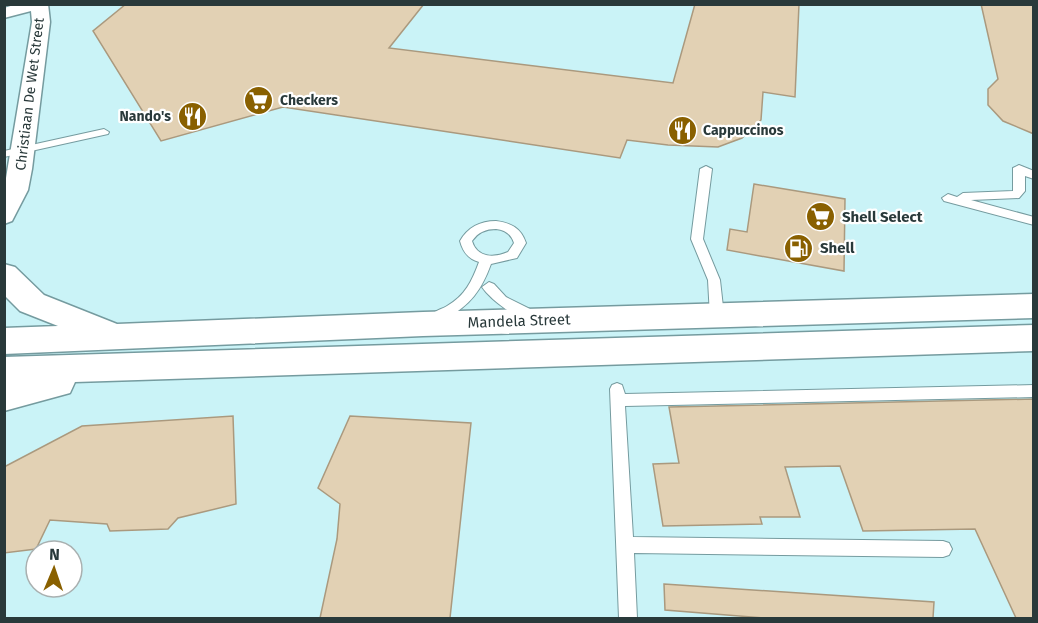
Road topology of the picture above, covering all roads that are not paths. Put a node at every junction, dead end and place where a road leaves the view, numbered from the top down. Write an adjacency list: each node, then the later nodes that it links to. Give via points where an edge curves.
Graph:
1 (39, 4): 2 (street); 4 (street, Christiaan De Wet Street, via 41,22)
2 (4, 13)
3 (104, 132): 4 (lane)
4 (14, 152): 7 (street, Christiaan De Wet Street, via 16,190)
5 (706, 169): 15 (lane, via 697,238 714,280)
6 (1034, 176): 8 (lane, via 1019,168 1017,193 948,198)
7 (4, 216)
8 (1033, 220)
9 (486, 260): 17 (lane, via 478,284 466,302)
10 (4, 275): 20 (main road, via 32,303 88,326)
11 (489, 287): 16 (lane, via 518,311)
12 (1034, 290): 14 (main road)
13 (1034, 306): 14 (main road, Mandela Street)
14 (953, 308): 15 (main road, Mandela Street)
15 (717, 316): 16 (main road, Mandela Street)
16 (544, 320): 17 (main road, Mandela Street)
17 (423, 324): 20 (main road, Mandela Street)
18 (1026, 340): 20 (main road, Mandela Street)
19 (4, 341): 20 (main road, Mandela Street)
20 (124, 352): 21 (main road, Mandela Street); 23 (main road)
21 (4, 371)
22 (1034, 391): 24 (lane, via 618,395)
23 (4, 397)
24 (625, 545): 25 (lane); 26 (lane)
25 (943, 549)
26 (628, 618)

